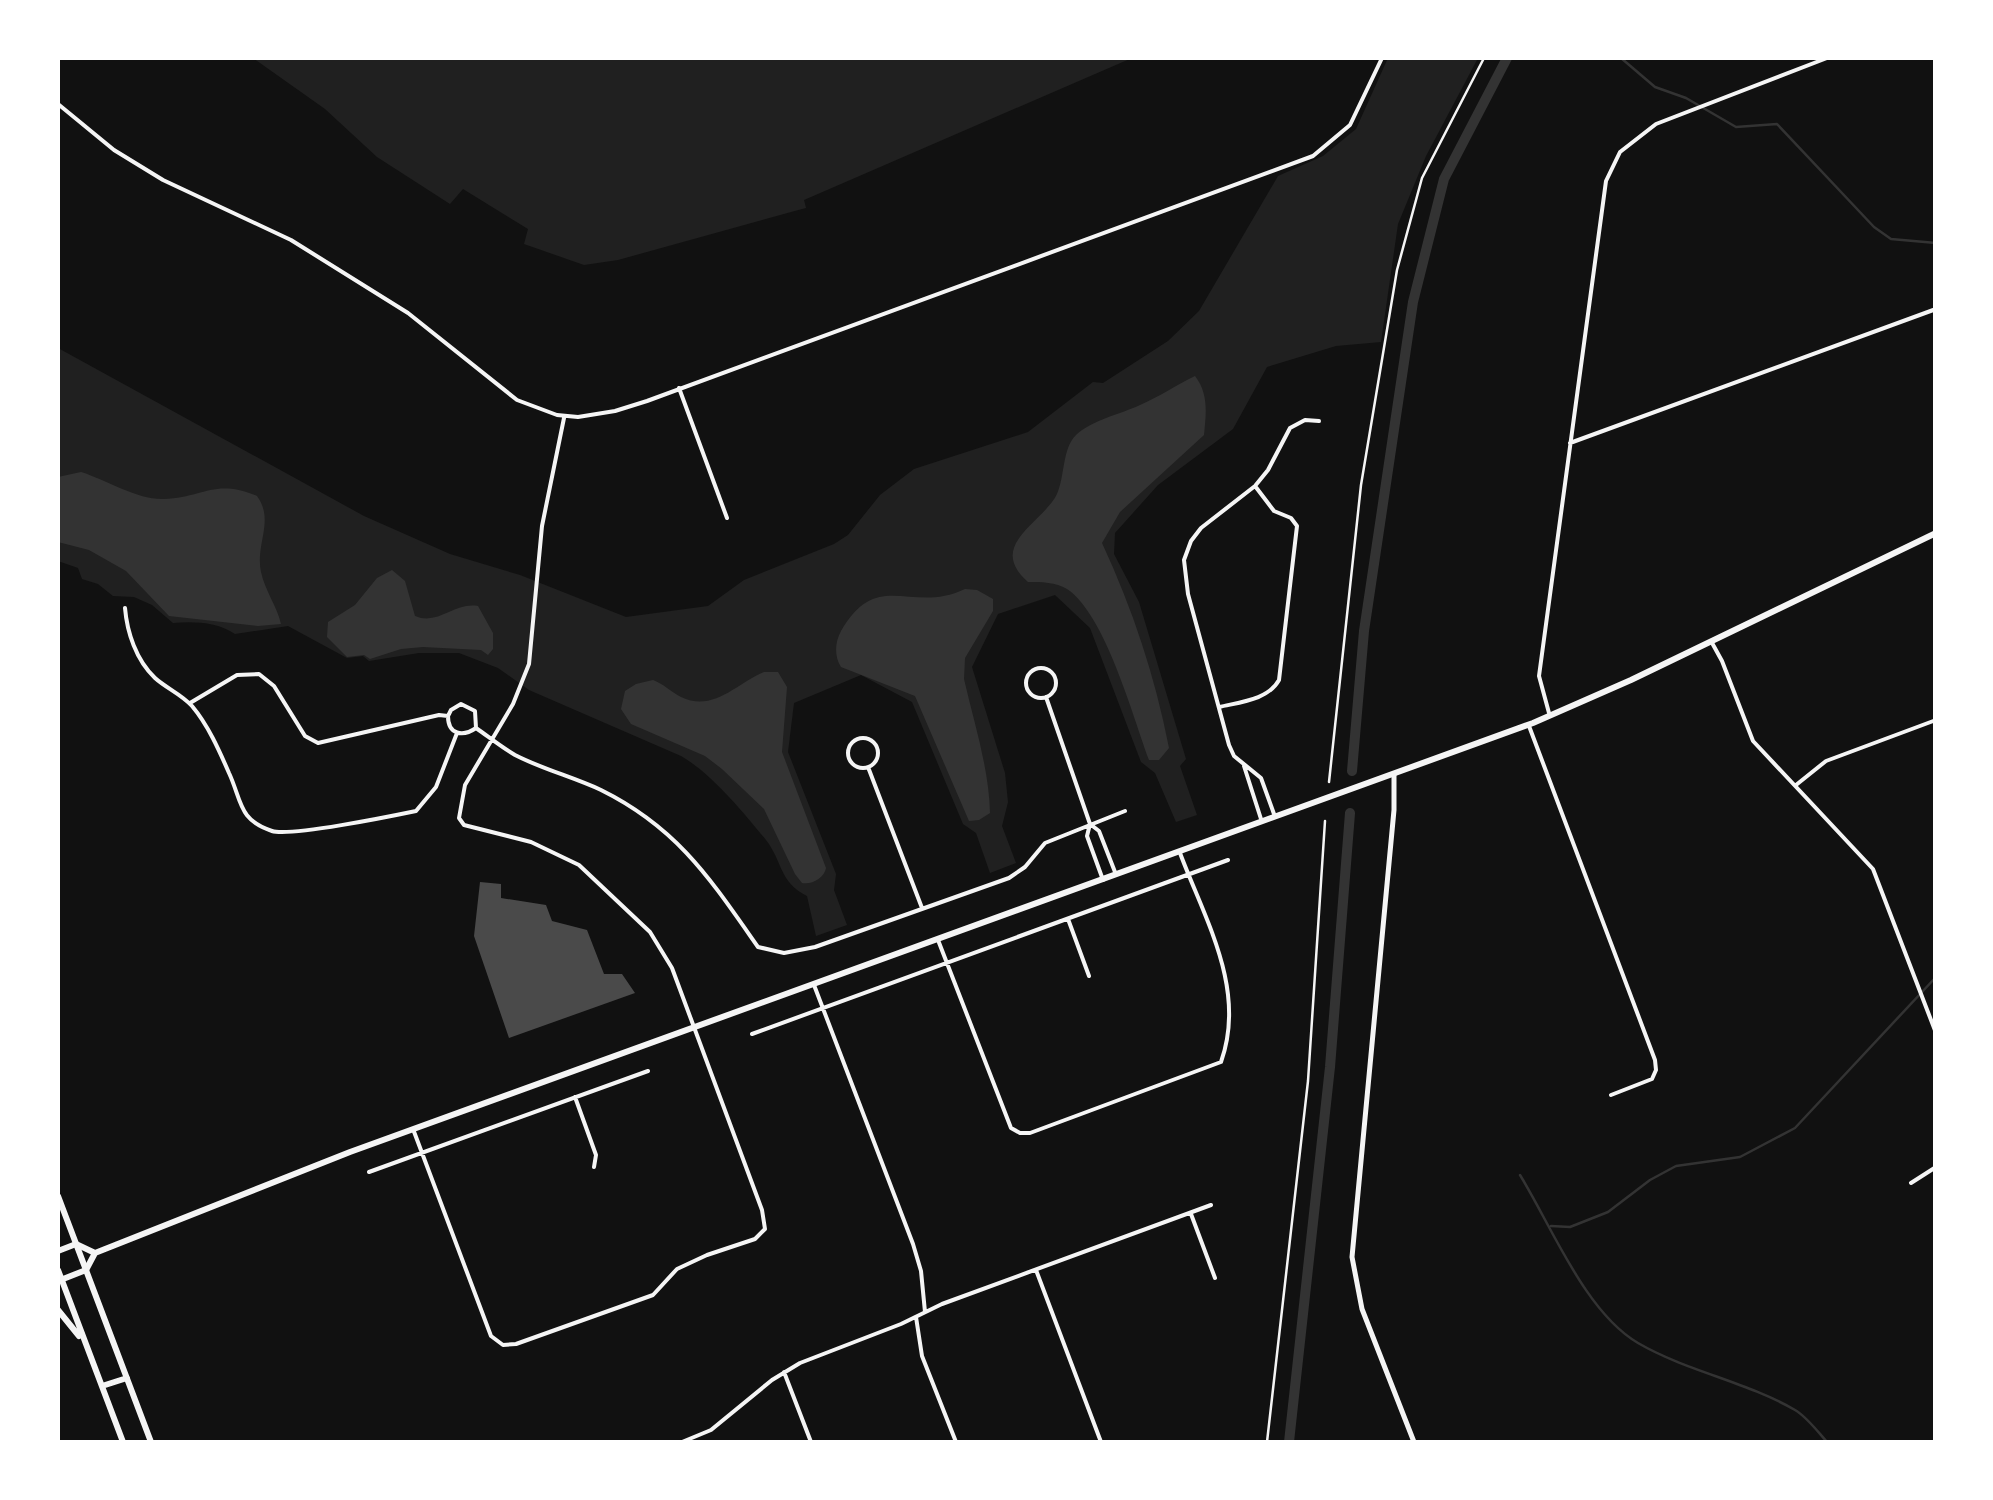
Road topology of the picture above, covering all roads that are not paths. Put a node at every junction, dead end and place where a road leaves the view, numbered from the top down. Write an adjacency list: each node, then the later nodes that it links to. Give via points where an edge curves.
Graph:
1 (1382, 58): 5 (street, via 1350,125 1313,156)
2 (1827, 58): 8 (street, via 1656,124 1620,152 1606,180)
3 (58, 104): 6 (street, via 132,161 291,240 408,313 518,400)
4 (1936, 309): 8 (street)
5 (679, 388): 6 (street, via 615,411); 10 (street)
6 (564, 416): 23 (street, via 542,526 529,664)
7 (1319, 421): 9 (street, via 1290,428)
8 (1570, 443): 18 (street, via 1539,676)
9 (1254, 486): 16 (street, via 1201,528 1184,560); 16 (street, via 1297,526 1279,680 1265,695)
10 (727, 518)
11 (1936, 533): 13 (main road)
12 (126, 608): 15 (street, via 127,628 144,665)
13 (1711, 641): 18 (main road); 27 (street, via 1754,741)
14 (1046, 697): 14 (street, via 1055,678 1036,668 1026,686); 31 (street)
15 (190, 703): 17 (street, via 237,675 258,674 274,686 305,736 318,742); 22 (street, via 250,822 277,834 416,811 436,787)
16 (1219, 707): 24 (street, via 1229,745)
17 (448, 716): 21 (street, via 468,705); 22 (street)
18 (1550, 716): 20 (main road)
19 (1936, 720): 27 (street, via 1826,761)
20 (1528, 725): 26 (main road); 50 (street, via 1655,1060 1652,1079)
21 (476, 728): 22 (street); 23 (street)
22 (457, 733)
23 (491, 739): 39 (street, via 599,789 678,841 758,947 815,948); 46 (street, via 465,784 459,818 464,825 531,842 598,880 650,932)
24 (1244, 766): 29 (street, via 1261,778); 30 (street)
25 (868, 768): 25 (street, via 877,748 858,738 848,757); 39 (street)
26 (1394, 774): 29 (main road); 82 (street, via 1352,1257 1362,1309)
27 (1796, 786): 47 (street, via 1873,869)
28 (1125, 811): 31 (street)
29 (1276, 818): 30 (main road)
30 (1263, 823): 34 (main road)
31 (1090, 824): 32 (street); 33 (street); 39 (street, via 1045,843 1009,878)
32 (1104, 843): 33 (street); 37 (street)
33 (1091, 847): 38 (street)
34 (1180, 853): 36 (street); 37 (main road)
35 (1228, 860): 36 (street)
36 (1188, 875): 40 (street); 42 (street, via 1229,987 1221,1062 1030,1133 1010,1128)
37 (1116, 876): 38 (main road)
38 (1103, 881): 41 (main road)
39 (922, 908)
40 (1068, 919): 42 (street); 43 (street)
41 (938, 940): 42 (street); 44 (main road)
42 (948, 963): 45 (street)
43 (1089, 976)
44 (814, 985): 45 (street); 46 (main road)
45 (823, 1008): 48 (street); 70 (street, via 913,1244)
46 (694, 1028): 52 (main road); 53 (street, via 765,1229 677,1269 654,1295 503,1345 491,1336)
47 (1936, 1033)
48 (752, 1034)
49 (648, 1071): 51 (street)
50 (1611, 1094)
51 (575, 1098): 53 (street); 54 (street, via 596,1155)
52 (413, 1130): 53 (street); 63 (main road)
53 (422, 1153): 56 (street)
54 (594, 1167)
55 (1936, 1167): 57 (street)
56 (369, 1172)
57 (1911, 1184)
58 (58, 1196): 61 (main road)
59 (1211, 1205): 60 (street)
60 (1191, 1214): 66 (street); 67 (street)
61 (76, 1244): 62 (main road); 63 (main road); 65 (main road)
62 (58, 1251)
63 (96, 1253): 65 (main road)
64 (58, 1270): 68 (main road)
65 (86, 1270): 68 (main road); 74 (main road)
66 (1036, 1270): 70 (street); 81 (street)
67 (1215, 1278)
68 (59, 1280): 72 (main road)
69 (58, 1310): 72 (main road)
70 (925, 1312): 71 (street)
71 (916, 1317): 73 (street); 80 (street, via 922,1356)
72 (86, 1344): 75 (main road)
73 (784, 1372): 78 (street, via 712,1430); 79 (street)
74 (127, 1378): 75 (main road); 77 (main road)
75 (102, 1386): 76 (main road)
76 (124, 1442)
77 (152, 1442)
78 (682, 1442)
79 (811, 1442)
80 (956, 1442)
81 (1101, 1442)
82 (1414, 1442)

